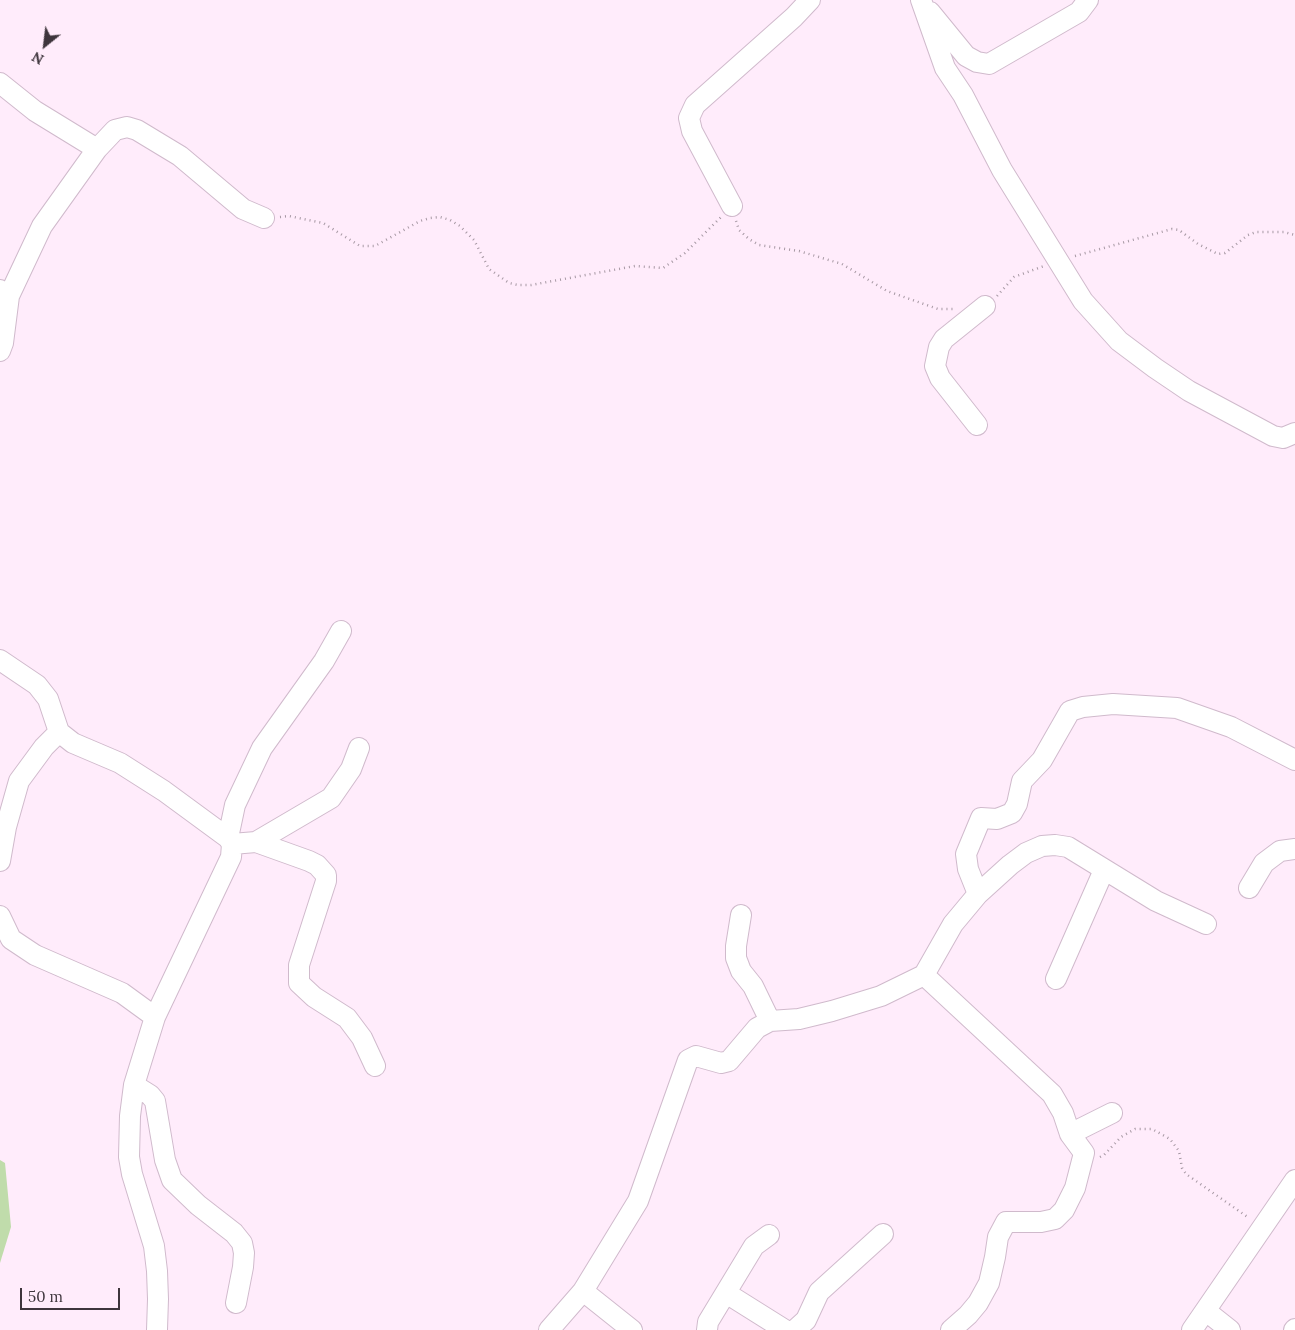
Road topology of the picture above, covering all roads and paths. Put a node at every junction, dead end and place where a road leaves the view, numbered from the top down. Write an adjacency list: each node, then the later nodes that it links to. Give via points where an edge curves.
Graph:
1 (810, 0): 6 (street, via 695,105 689,118 692,132)
2 (921, 0): 3 (street, via 966,56 989,64 1079,12); 9 (street, via 945,68)
3 (1088, 0)
4 (0, 83): 5 (street, via 35,111)
5 (97, 149): 7 (street, via 114,130 127,127 136,130 180,156 243,209); 10 (street, via 42,226)
6 (732, 206): 7 (path, via 685,253 663,268 635,266 531,285 509,282 489,269 474,240 460,226 440,217 420,221 375,246 360,246 323,223 289,216); 11 (path, via 739,230 759,245 799,251 842,264 887,291 938,308)
7 (264, 218)
8 (1295, 235): 9 (path, via 1256,232 1225,253 1218,254 1172,229)
9 (1058, 261): 11 (path, via 1014,277); 14 (street, via 1095,315 1119,341 1155,368 1189,391 1274,436 1283,438)
10 (4, 293): 12 (street)
11 (985, 306): 13 (street, via 944,338 934,366)
12 (0, 351)
13 (977, 425)
14 (1295, 433)
15 (341, 631): 21 (street, via 324,661 262,748 235,805)
16 (0, 660): 17 (street, via 37,685 48,699)
17 (59, 732): 21 (street, via 74,743 120,763 164,791); 25 (street, via 19,781)
18 (359, 748): 22 (street, via 351,769 332,798)
19 (1295, 760): 28 (street, via 1230,727 1177,708 1113,704 1070,711 1042,760 1022,781 1012,812 997,819 980,818 966,854)
20 (1295, 833): 23 (street)
21 (230, 841): 22 (street); 35 (street, via 231,857)
22 (256, 842): 37 (street, via 309,861 326,875 299,965 299,983 347,1018 362,1038)
23 (1295, 844)
24 (1295, 848): 27 (street, via 1280,851 1264,863)
25 (0, 861)
26 (1104, 870): 28 (street, via 1068,848 1042,846 1010,865); 31 (street, via 1156,901); 34 (street)
27 (1249, 888)
28 (978, 894): 33 (street, via 953,924)
29 (741, 915): 36 (street, via 736,958)
30 (0, 916): 32 (street)
31 (1206, 924)
32 (5, 934): 35 (street, via 35,956 122,993)
33 (924, 975): 36 (street, via 881,996 832,1011 800,1019); 40 (street, via 1052,1094)
34 (1056, 979)
35 (155, 1017): 38 (street)
36 (770, 1021): 46 (street, via 758,1028 729,1061 721,1063 696,1056 688,1060 638,1201)
37 (375, 1066)
38 (134, 1086): 48 (street, via 155,1101 165,1160 172,1180 242,1243 243,1267); 50 (street, via 129,1157 154,1246)
39 (1112, 1112): 40 (street)
40 (1070, 1134): 41 (street)
41 (1084, 1153): 43 (path, via 1097,1158 1134,1129 1152,1128 1170,1139 1179,1151 1186,1174); 56 (street, via 1075,1188 1064,1210 1055,1219 1006,1222 998,1237 989,1283 978,1303)
42 (1295, 1180): 43 (street)
43 (1263, 1227): 49 (street)
44 (883, 1234): 55 (street, via 819,1292 806,1320)
45 (769, 1235): 47 (street, via 754,1246)
46 (583, 1291): 51 (street); 52 (street)
47 (726, 1293): 53 (street, via 708,1322); 54 (street)
48 (236, 1303)
49 (1206, 1310): 57 (street); 58 (street)
50 (157, 1330)
51 (549, 1330)
52 (632, 1330)
53 (707, 1330)
54 (785, 1330)
55 (795, 1330)
56 (951, 1330)
57 (1192, 1330)
58 (1230, 1330)

